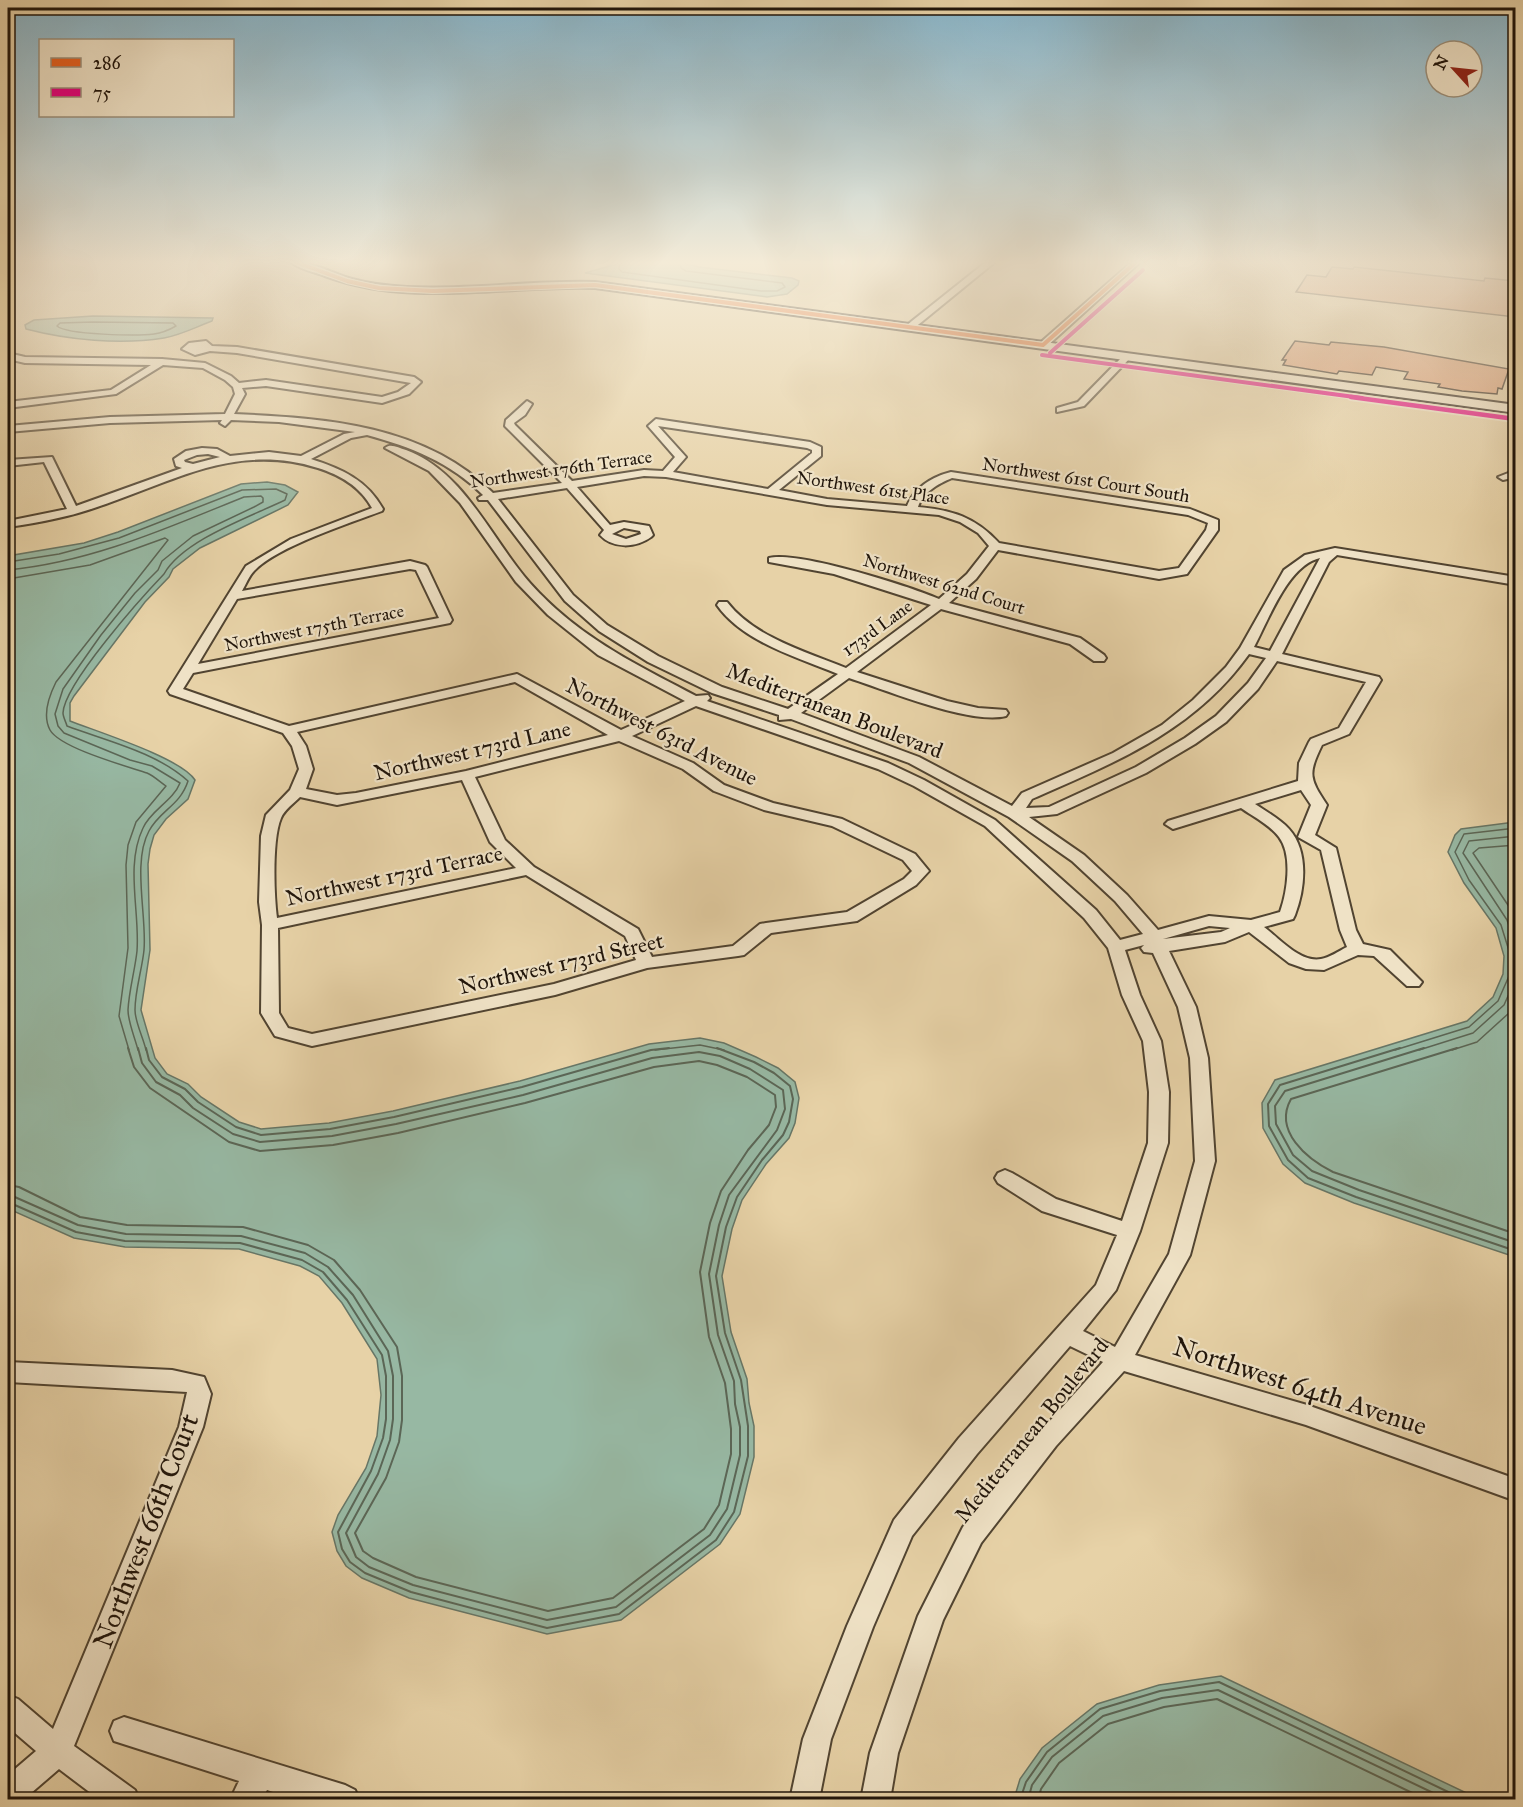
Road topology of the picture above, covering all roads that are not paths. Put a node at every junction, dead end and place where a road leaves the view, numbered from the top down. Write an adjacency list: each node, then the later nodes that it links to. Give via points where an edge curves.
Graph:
1 (1053, 346): 5 (street)
2 (210, 348): 3 (street)
3 (237, 350): 8 (street); 10 (street, via 416,382 395,397 382,400 266,383)
4 (8, 356): 6 (street)
5 (1128, 356): 13 (street); 14 (street, via 1082,404)
6 (25, 360): 7 (street); 9 (street)
7 (162, 362): 8 (street); 12 (street, via 112,392)
8 (205, 366): 10 (street, via 228,378)
9 (8, 367)
10 (239, 390): 15 (street)
11 (527, 404): 25 (street, via 509,422 510,426)
12 (8, 405)
13 (1515, 409)
14 (1060, 410)
15 (226, 420): 16 (street, Mediterranean Boulevard, via 110,420); 17 (street, Mediterranean Boulevard); 18 (street, Mediterranean Boulevard)
16 (8, 429)
17 (8, 436)
18 (357, 441): 19 (street); 21 (street); 27 (street, Mediterranean Boulevard, via 412,444 469,475); 28 (street, Mediterranean Boulevard, via 409,455 433,469)
19 (302, 460): 21 (street); 30 (street, via 255,453 225,458)
20 (8, 463): 30 (street, via 48,459)
21 (317, 463): 37 (street, via 355,480 370,493 378,509 332,525 261,560 249,568)
22 (1515, 473): 24 (street)
23 (666, 474): 25 (street, Northwest 176th Terrace, via 644,473); 26 (street, Northwest 61st Place); 26 (street, Northwest 176th Terrace, via 681,457 653,426 656,422 817,449 817,454)
24 (1503, 477)
25 (569, 484): 27 (street, Northwest 176th Terrace); 32 (street)
26 (772, 491): 29 (street, Northwest 61st Place, via 839,504)
27 (491, 497): 28 (street, Northwest 176th Terrace); 45 (street, Mediterranean Boulevard, via 569,598 603,628 653,659)
28 (464, 501): 46 (street, Mediterranean Boulevard, via 520,579 552,612 603,652)
29 (912, 508): 33 (street, Northwest 61st Place, via 964,520 982,531); 33 (street, Northwest 61st Court South, via 938,478 951,475 1190,512 1214,522 1183,571 1172,574 1159,575)
30 (73, 511): 31 (street)
31 (8, 524)
32 (610, 529)
33 (995, 546): 39 (street, 173rd Lane, via 982,568)
34 (1335, 551): 36 (street); 40 (street, via 1309,557 1288,573); 41 (street, via 1324,560)
35 (773, 560): 39 (street, Northwest 62nd Court, via 827,568)
36 (1515, 581)
37 (233, 596): 43 (street); 43 (street, Northwest 175th Terrace, via 410,565 421,567 446,620)
38 (723, 605): 44 (street, via 732,617 774,643)
39 (942, 605): 42 (street, Northwest 62nd Court, via 1075,641); 44 (street, 173rd Lane)
40 (1246, 649): 41 (street); 56 (street, via 1231,670 1167,728 1118,756 1027,796)
41 (1274, 656): 53 (street, via 1374,680 1344,730 1316,742 1306,763); 56 (street, via 1253,687 1221,719 1142,770 1052,811)
42 (1099, 658)
43 (187, 670): 50 (street, via 175,691)
44 (846, 673): 47 (street, via 944,704); 48 (street, 173rd Lane)
45 (717, 690): 46 (street, Northwest 173rd Lane); 48 (street, Mediterranean Boulevard)
46 (696, 702): 49 (street, Mediterranean Boulevard); 51 (street, Northwest 173rd Lane)
47 (1001, 713)
48 (790, 714): 49 (street, 173rd Lane); 56 (street, Mediterranean Boulevard, via 914,760)
49 (767, 726): 57 (street, Mediterranean Boulevard, via 883,766)
50 (288, 730): 51 (street, Northwest 63rd Avenue, via 517,678); 54 (street, via 299,746 306,769)
51 (620, 736): 52 (street, Northwest 173rd Lane); 62 (street, Northwest 63rd Avenue, via 688,766 719,788 769,807 837,822 909,857)
52 (466, 775): 54 (street, Northwest 173rd Lane, via 337,800); 61 (street, via 498,842)
53 (1305, 784): 55 (street); 59 (street, via 1319,806)
54 (297, 792): 63 (street, via 274,814 269,836)
55 (1244, 803): 58 (street); 60 (street, via 1287,835)
56 (1014, 813): 57 (street); 65 (street, Mediterranean Boulevard, via 1078,858 1121,898)
57 (990, 823): 66 (street, Mediterranean Boulevard, via 1090,914)
58 (1173, 824)
59 (1306, 837): 60 (street); 67 (street, via 1328,848)
60 (1290, 842): 64 (street, via 1294,895 1288,912 1278,919)
61 (528, 870): 63 (street, Northwest 173rd Terrace); 68 (street, via 632,933)
62 (921, 871): 68 (street, Northwest 173rd Street, via 910,882 851,917 766,928 738,951)
63 (270, 925): 68 (street, Northwest 173rd Street, via 270,1013 281,1032 312,1040 555,989)
64 (1251, 925): 65 (street, via 1225,937); 67 (street, via 1306,964 1324,965)
65 (1156, 942): 66 (street); 73 (street, Mediterranean Boulevard, via 1187,1007 1199,1058 1205,1161 1179,1255)
66 (1116, 946): 71 (street, Mediterranean Boulevard, via 1131,995 1152,1041 1159,1092 1158,1143)
67 (1356, 949): 69 (street, via 1384,954)
68 (646, 963)
69 (1413, 982)
70 (1005, 1178): 71 (street, via 1049,1205)
71 (1129, 1231): 72 (street, Mediterranean Boulevard, via 1105,1290)
72 (1068, 1334): 73 (street, Northwest 64th Avenue); 84 (street, Mediterranean Boulevard, via 968,1446 903,1528 817,1739)
73 (1120, 1360): 75 (street, Northwest 64th Avenue, via 1307,1415); 85 (street, Mediterranean Boulevard, via 1048,1439 972,1535 931,1616 884,1753)
74 (8, 1372): 78 (street, Northwest 66th Court, via 172,1380 196,1384 199,1394 192,1427)
75 (1515, 1490)
76 (8, 1709): 78 (street)
77 (124, 1731): 79 (street)
78 (58, 1751): 80 (street); 81 (street)
79 (261, 1773): 82 (street); 83 (street)
80 (8, 1792)
81 (125, 1800)
82 (244, 1800)
83 (345, 1800)
84 (804, 1800)
85 (875, 1800)

